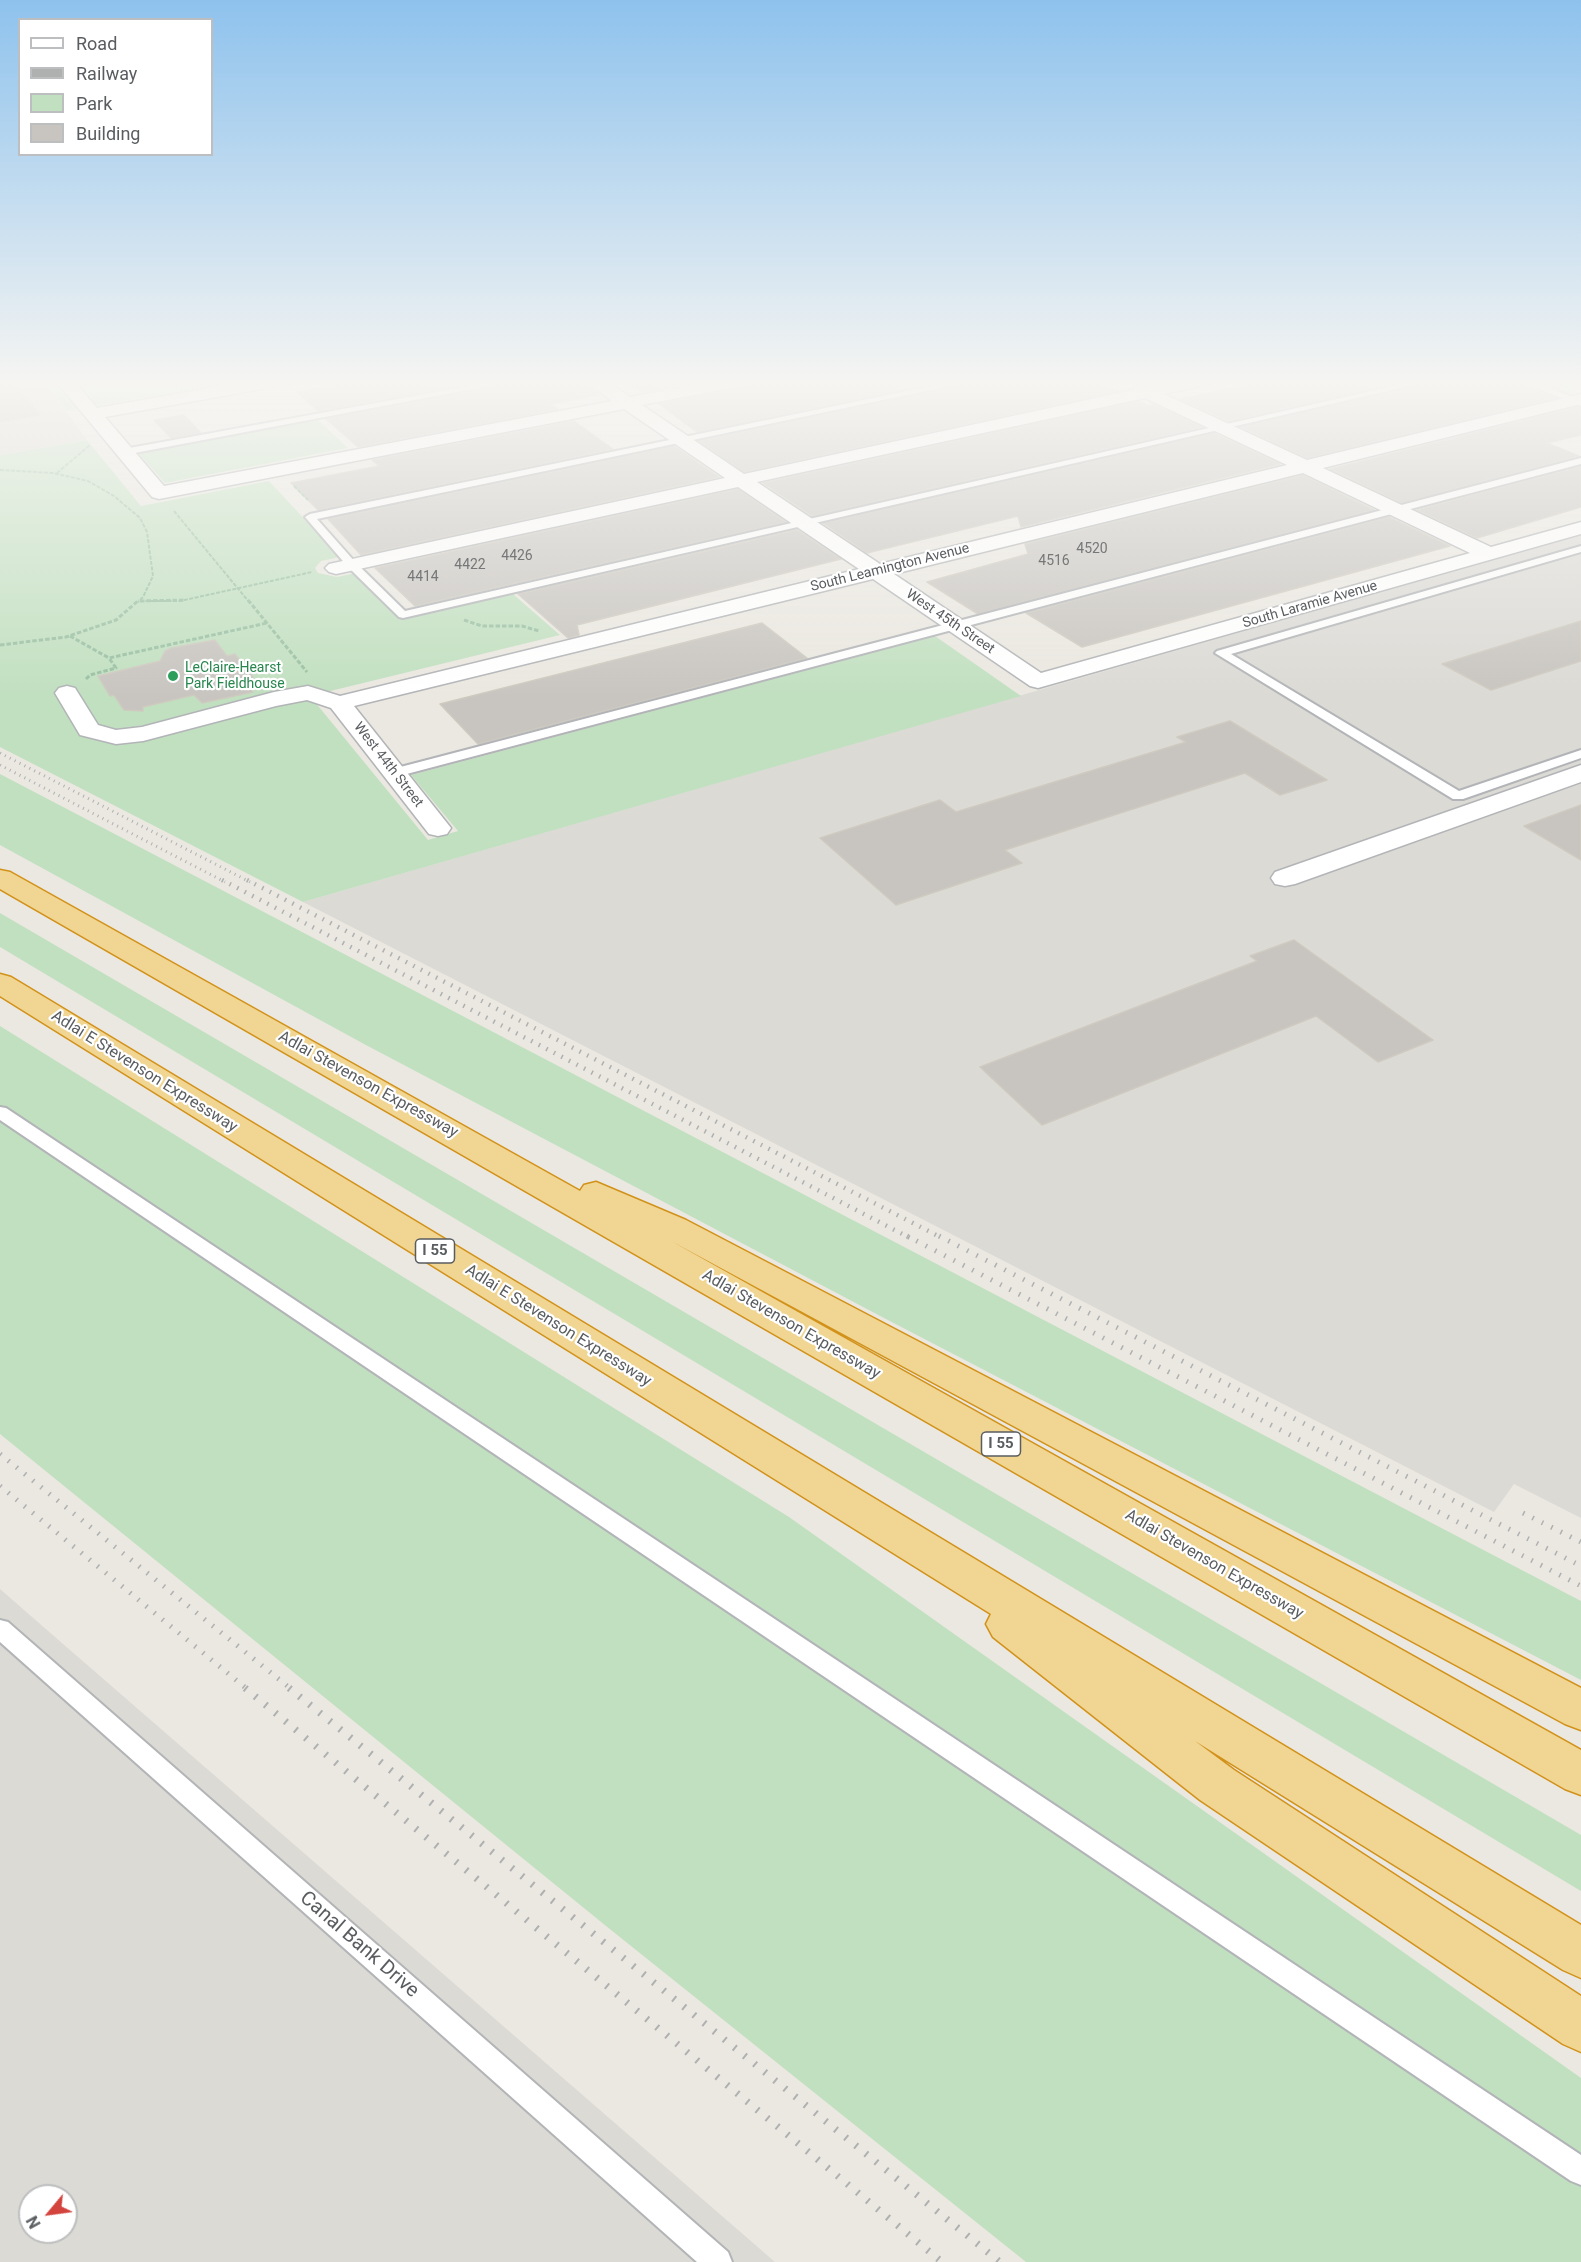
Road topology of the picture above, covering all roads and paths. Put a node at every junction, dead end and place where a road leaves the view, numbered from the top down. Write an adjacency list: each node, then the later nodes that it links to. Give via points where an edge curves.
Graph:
1 (97, 486): 22 (path, via 140,518 147,532 153,576)
2 (153, 486): 3 (street, via 159,493)
3 (198, 486)
4 (294, 486): 12 (path)
5 (459, 486): 19 (lane, via 311,516)
6 (710, 486): 19 (street)
7 (750, 486): 15 (street, West 45th Street)
8 (973, 486): 15 (lane)
9 (1229, 486): 20 (street, South Leamington Avenue)
10 (1344, 486): 14 (street)
11 (1488, 486): 14 (lane)
12 (312, 504)
13 (173, 510): 21 (path)
14 (1396, 510): 18 (street); 24 (lane)
15 (806, 524): 19 (lane, via 403,615); 20 (street, West 45th Street)
16 (1581, 528): 18 (street, South Laramie Avenue)
17 (1581, 549): 32 (lane, via 1221,653 1458,796)
18 (1490, 554): 29 (street, South Laramie Avenue)
19 (335, 568): 21 (path)
20 (876, 572): 24 (street, West 45th Street); 31 (street, South Leamington Avenue)
21 (238, 588): 22 (path, via 180,601); 23 (path)
22 (139, 601): 25 (path, via 116,620)
23 (267, 623): 27 (path); 28 (path)
24 (956, 626): 29 (street, West 45th Street); 33 (lane)
25 (69, 636): 26 (path); 27 (path)
26 (0, 645)
27 (109, 658): 30 (path, via 116,668 90,675)
28 (310, 676)
29 (1038, 681)
30 (77, 689): 31 (street, via 89,730 116,737 143,734 308,693)
31 (339, 703): 33 (street, West 44th Street)
32 (1581, 754)
33 (394, 773): 35 (street, West 44th Street)
34 (1581, 773): 37 (street)
35 (438, 828)
36 (0, 878): 40 (highway, Adlai Stevenson Expressway / I 55)
37 (1285, 878)
38 (0, 983): 41 (highway, Adlai E Stevenson Expressway / I 55)
39 (0, 1112): 47 (lane)
40 (422, 1115): 43 (highway, via 674,1228); 44 (highway, Adlai Stevenson Expressway / I 55)
41 (871, 1519): 45 (highway, I 55); 46 (highway, via 1217,1785)
42 (0, 1629): 48 (lane, Canal Bank Drive)
43 (1581, 1710)
44 (1581, 1774)
45 (1581, 1953)
46 (1581, 2026)
47 (1581, 2171)
48 (718, 2262)

